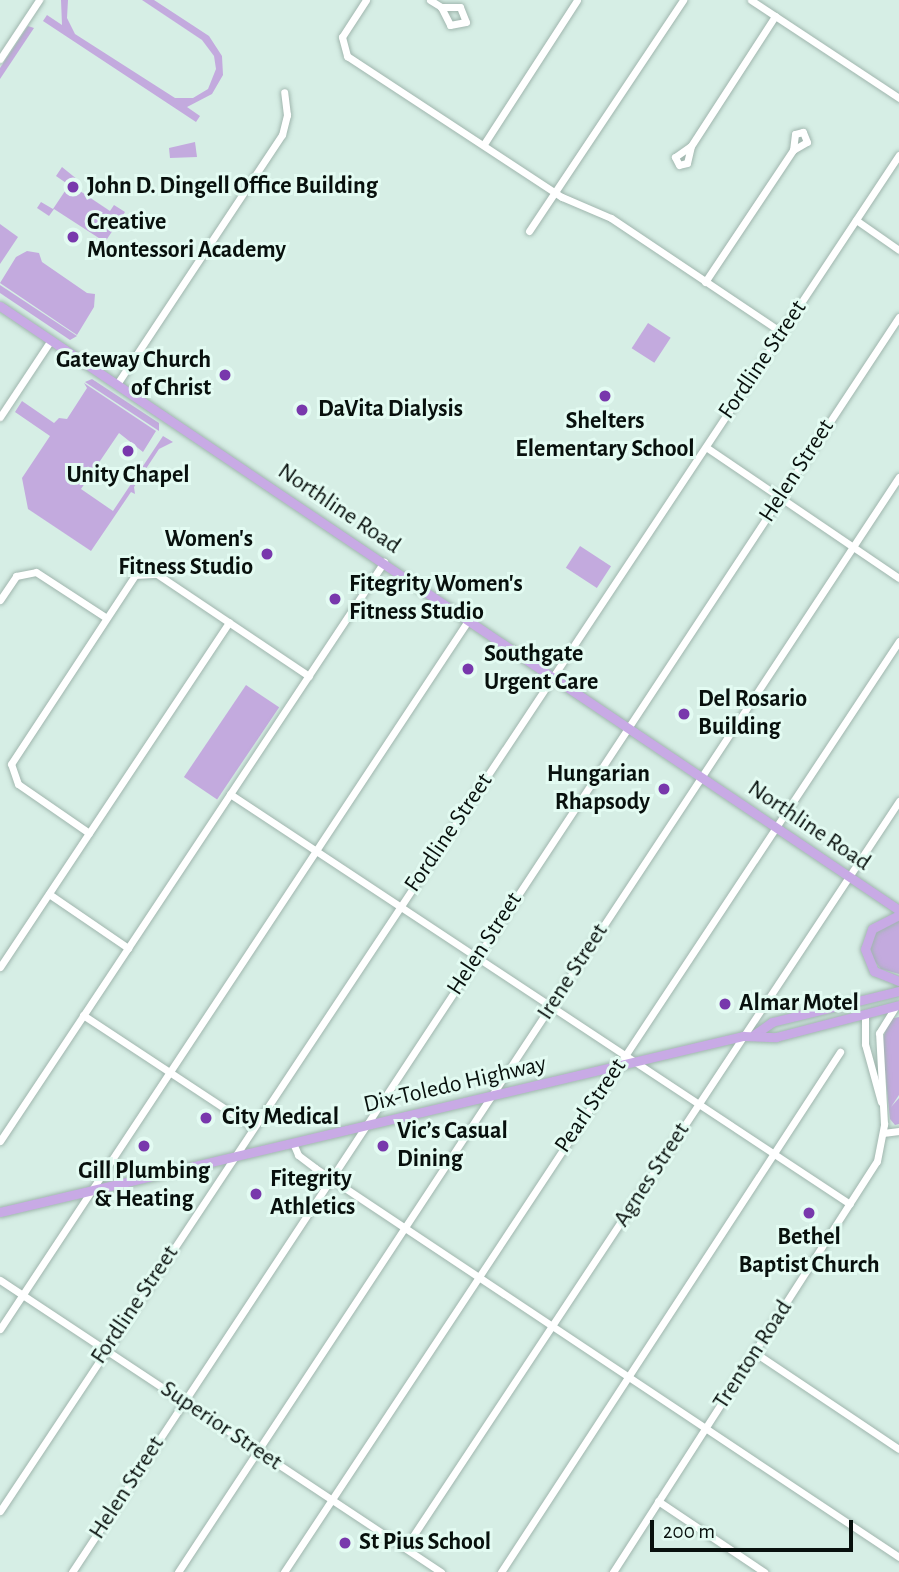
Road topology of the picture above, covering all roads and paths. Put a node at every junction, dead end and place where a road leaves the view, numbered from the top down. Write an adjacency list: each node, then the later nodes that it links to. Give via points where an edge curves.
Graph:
1 (39, 0): 9 (street)
2 (366, 0): 12 (street, via 341,40 347,56)
3 (430, 0): 7 (street)
4 (577, 0): 12 (street)
5 (683, 0): 16 (street)
6 (751, 0): 8 (street)
7 (441, 7)
8 (775, 16): 11 (street); 13 (street)
9 (0, 59)
10 (284, 92): 25 (street, via 287,116 282,135)
11 (899, 98)
12 (484, 144): 16 (street)
13 (691, 145)
14 (793, 150): 20 (street)
15 (899, 155): 17 (street, Fordline Street)
16 (555, 192): 18 (street); 20 (street, via 611,219)
17 (856, 220): 19 (street); 23 (street, Fordline Street)
18 (528, 231)
19 (899, 250)
20 (705, 282): 23 (street)
21 (0, 306): 24 (main road, Northline Road)
22 (899, 317): 29 (street, Helen Street)
23 (782, 332): 27 (street, Fordline Street)
24 (51, 340): 25 (main road, Northline Road); 26 (street)
25 (117, 384): 31 (main road, Northline Road)
26 (0, 417)
27 (706, 447): 29 (street); 39 (street, Fordline Street)
28 (899, 477): 30 (street, Irene Street)
29 (780, 497): 30 (street); 40 (street, Helen Street)
30 (854, 547): 32 (street); 41 (street, Irene Street)
31 (384, 562): 35 (main road, Northline Road); 38 (street)
32 (899, 578)
33 (0, 600): 34 (street, via 16,576 36,572)
34 (105, 617): 36 (street, via 132,578 147,572); 45 (street, via 10,764 18,784)
35 (469, 619): 39 (main road, Northline Road); 46 (street)
36 (229, 622): 38 (street); 45 (street)
37 (899, 641): 44 (street, Pearl Street)
38 (309, 676): 42 (street)
39 (554, 676): 40 (main road, Northline Road); 49 (street, Fordline Street)
40 (628, 726): 41 (main road, Northline Road); 53 (street, Helen Street)
41 (702, 776): 44 (main road, Northline Road); 57 (street, Irene Street)
42 (230, 794): 46 (street); 52 (street)
43 (899, 801): 47 (street, Agnes Street)
44 (776, 826): 47 (main road, Northline Road); 64 (street, Pearl Street)
45 (89, 833): 48 (street)
46 (317, 850): 49 (street); 67 (street)
47 (849, 876): 50 (main road, Northline Road); 62 (street, Agnes Street)
48 (49, 894): 52 (street); 54 (street)
49 (401, 905): 53 (street); 72 (street, Fordline Street)
50 (899, 909)
51 (899, 915): 55 (main road, via 872,929 865,949 874,971)
52 (128, 948): 60 (street)
53 (478, 957): 57 (street); 71 (street, Helen Street)
54 (0, 967)
55 (899, 981)
56 (899, 992): 59 (main road, via 877,1001); 61 (main road, Dix-Toledo Highway, via 772,1022)
57 (550, 1005): 64 (street); 68 (street, Irene Street)
58 (897, 1006): 59 (main road, Dix-Toledo Highway); 70 (street, Trenton Road, via 879,1033)
59 (865, 1014): 61 (main road, Dix-Toledo Highway, via 776,1037); 70 (street, Trenton Road, via 865,1044)
60 (83, 1015): 67 (street); 75 (street)
61 (755, 1034): 62 (main road, Dix-Toledo Highway)
62 (743, 1036): 65 (main road, Dix-Toledo Highway); 69 (street, Agnes Street)
63 (840, 1052): 77 (street)
64 (625, 1055): 65 (street); 66 (street, Pearl Street)
65 (635, 1062): 66 (main road, Dix-Toledo Highway); 69 (street)
66 (619, 1066): 68 (main road, Dix-Toledo Highway); 84 (street, Pearl Street)
67 (170, 1071): 72 (street); 80 (street)
68 (491, 1096): 71 (main road, Dix-Toledo Highway); 83 (street, Irene Street)
69 (698, 1103): 77 (street); 87 (street, Agnes Street)
70 (882, 1104): 74 (street, Trenton Road)
71 (365, 1126): 76 (main road, Dix-Toledo Highway); 79 (street, Helen Street)
72 (253, 1127): 78 (street, Fordline Street)
73 (899, 1131): 74 (street)
74 (883, 1133): 81 (street, Trenton Road, via 877,1161)
75 (0, 1141)
76 (293, 1143): 78 (main road, Dix-Toledo Highway); 79 (street, via 299,1155)
77 (774, 1153): 81 (street); 91 (street)
78 (233, 1157): 80 (main road, Dix-Toledo Highway); 89 (street, Fordline Street)
79 (331, 1178): 83 (street); 92 (street, Helen Street)
80 (89, 1190): 82 (main road, Dix-Toledo Highway); 86 (street)
81 (850, 1204): 90 (street, Trenton Road)
82 (0, 1212)
83 (405, 1227): 84 (street); 95 (street, Irene Street)
84 (479, 1276): 87 (street); 96 (street, Pearl Street)
85 (0, 1280): 86 (street, Superior Street)
86 (22, 1294): 88 (street); 89 (street, Superior Street)
87 (553, 1325): 91 (street); 99 (street, Agnes Street)
88 (0, 1329)
89 (106, 1349): 92 (street, Superior Street); 98 (street, Fordline Street)
90 (754, 1352): 93 (street, Trenton Road); 94 (street)
91 (628, 1376): 93 (street); 105 (street)
92 (184, 1401): 95 (street, Superior Street); 101 (street, Helen Street)
93 (705, 1427): 97 (street, Trenton Road); 100 (street)
94 (899, 1449)
95 (258, 1450): 96 (street, Superior Street); 102 (street, Irene Street)
96 (332, 1499): 99 (street, Superior Street); 103 (street, Pearl Street)
97 (658, 1501): 106 (street, Trenton Road); 107 (street)
98 (0, 1511)
99 (405, 1548): 104 (street, Superior Street)
100 (899, 1557)
101 (72, 1572)
102 (178, 1572)
103 (285, 1572)
104 (441, 1572)
105 (501, 1572)
106 (613, 1572)
107 (764, 1572)

